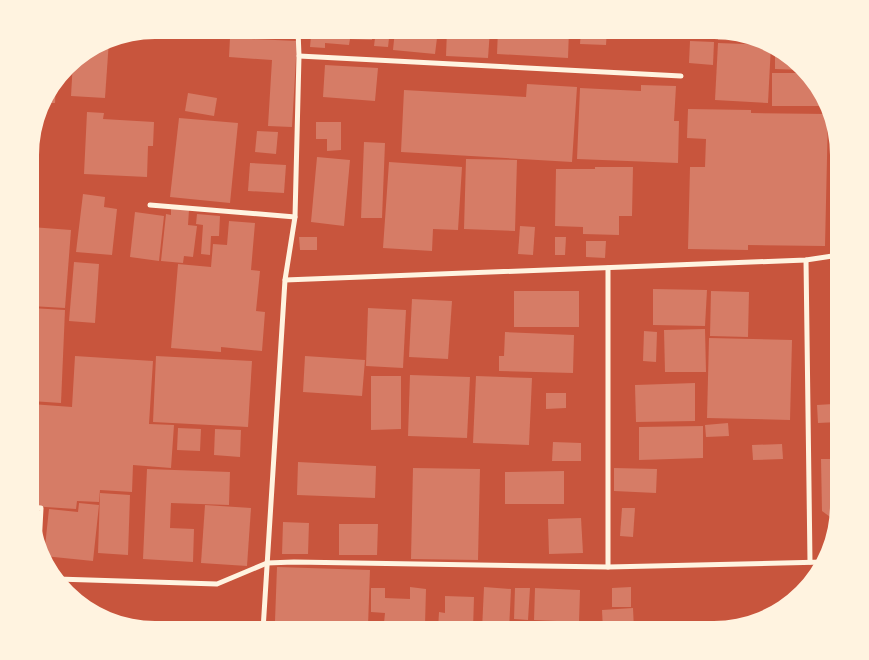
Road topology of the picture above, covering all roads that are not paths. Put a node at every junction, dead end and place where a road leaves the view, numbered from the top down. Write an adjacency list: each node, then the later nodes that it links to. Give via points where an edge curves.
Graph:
1 (298, 39): 2 (street)
2 (299, 56): 3 (street); 5 (street)
3 (681, 76)
4 (150, 204): 5 (street)
5 (294, 217): 9 (street)
6 (830, 256): 7 (street)
7 (806, 260): 8 (street); 12 (street)
8 (608, 268): 9 (street); 15 (street)
9 (285, 280): 14 (street)
10 (39, 508): 11 (street)
11 (40, 522)
12 (810, 562): 13 (street); 15 (street)
13 (815, 562)
14 (267, 563): 15 (street); 16 (street, via 217,584); 17 (street)
15 (608, 567)
16 (66, 579)
17 (264, 621)

